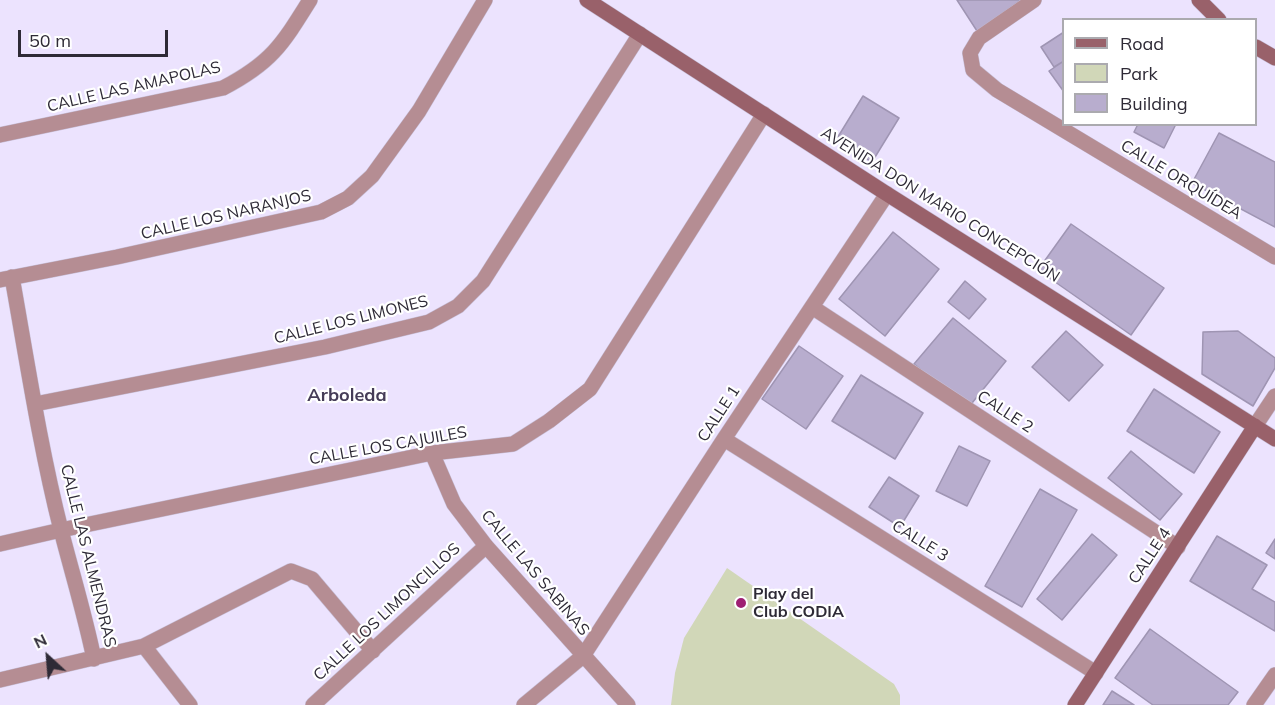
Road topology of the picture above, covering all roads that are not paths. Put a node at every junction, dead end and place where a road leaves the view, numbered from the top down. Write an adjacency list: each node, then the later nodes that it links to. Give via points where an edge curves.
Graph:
1 (310, 0): 11 (street, CALLE LAS AMAPOLAS, via 269,59 223,88)
2 (485, 0): 14 (street, CALLE LOS NARANJOS, via 419,111 372,176 348,198 321,212)
3 (587, 0): 7 (street, AVENIDA DON MARIO CONCEPCIÓN)
4 (1034, 0): 13 (street, CALLE ORQUÍDEA, via 980,38 970,52 973,70 997,90)
5 (1199, 0): 6 (street)
6 (1218, 18)
7 (640, 34): 10 (street, AVENIDA DON MARIO CONCEPCIÓN); 17 (street, CALLE LOS LIMONES, via 483,281 458,306 429,322 325,347)
8 (1257, 48): 9 (street)
9 (1275, 58)
10 (764, 114): 12 (street, AVENIDA DON MARIO CONCEPCIÓN); 21 (street, CALLE LOS CAJUILES, via 590,389 513,444)
11 (0, 135)
12 (887, 194): 15 (street, CALLE 1); 18 (street, AVENIDA DON MARIO CONCEPCIÓN)
13 (1275, 257)
14 (6, 279): 17 (street, CALLE LAS ALMENDRAS)
15 (812, 307): 19 (street, CALLE 1); 25 (street, CALLE 2)
16 (1275, 396): 18 (street)
17 (35, 404): 22 (street, CALLE LAS ALMENDRAS)
18 (1255, 426): 20 (street, AVENIDA DON MARIO CONCEPCIÓN); 25 (street, CALLE 4)
19 (724, 439): 28 (street, CALLE 1); 30 (street, CALLE 3)
20 (1275, 439)
21 (432, 453): 22 (street, CALLE LOS CAJUILES); 24 (street, CALLE LAS SABINAS, via 454,504)
22 (61, 530): 23 (street, CALLE LOS CAJUILES); 29 (street, CALLE LAS ALMENDRAS)
23 (0, 544)
24 (486, 546): 27 (street, CALLE LOS LIMONCILLOS); 28 (street, CALLE LAS SABINAS)
25 (1178, 547): 30 (street, CALLE 4)
26 (144, 646): 27 (street, CALLE LAS ALMENDRAS, via 291,571 312,579); 29 (street, CALLE LAS ALMENDRAS); 33 (street)
27 (373, 651): 34 (street, CALLE LOS LIMONCILLOS)
28 (583, 657): 35 (street, CALLE 1); 36 (street, CALLE LAS SABINAS)
29 (94, 659): 32 (street)
30 (1096, 673): 37 (street, CALLE 4)
31 (1275, 675): 38 (street)
32 (0, 680)
33 (190, 705)
34 (313, 705)
35 (524, 705)
36 (628, 705)
37 (1075, 705)
38 (1254, 705)

